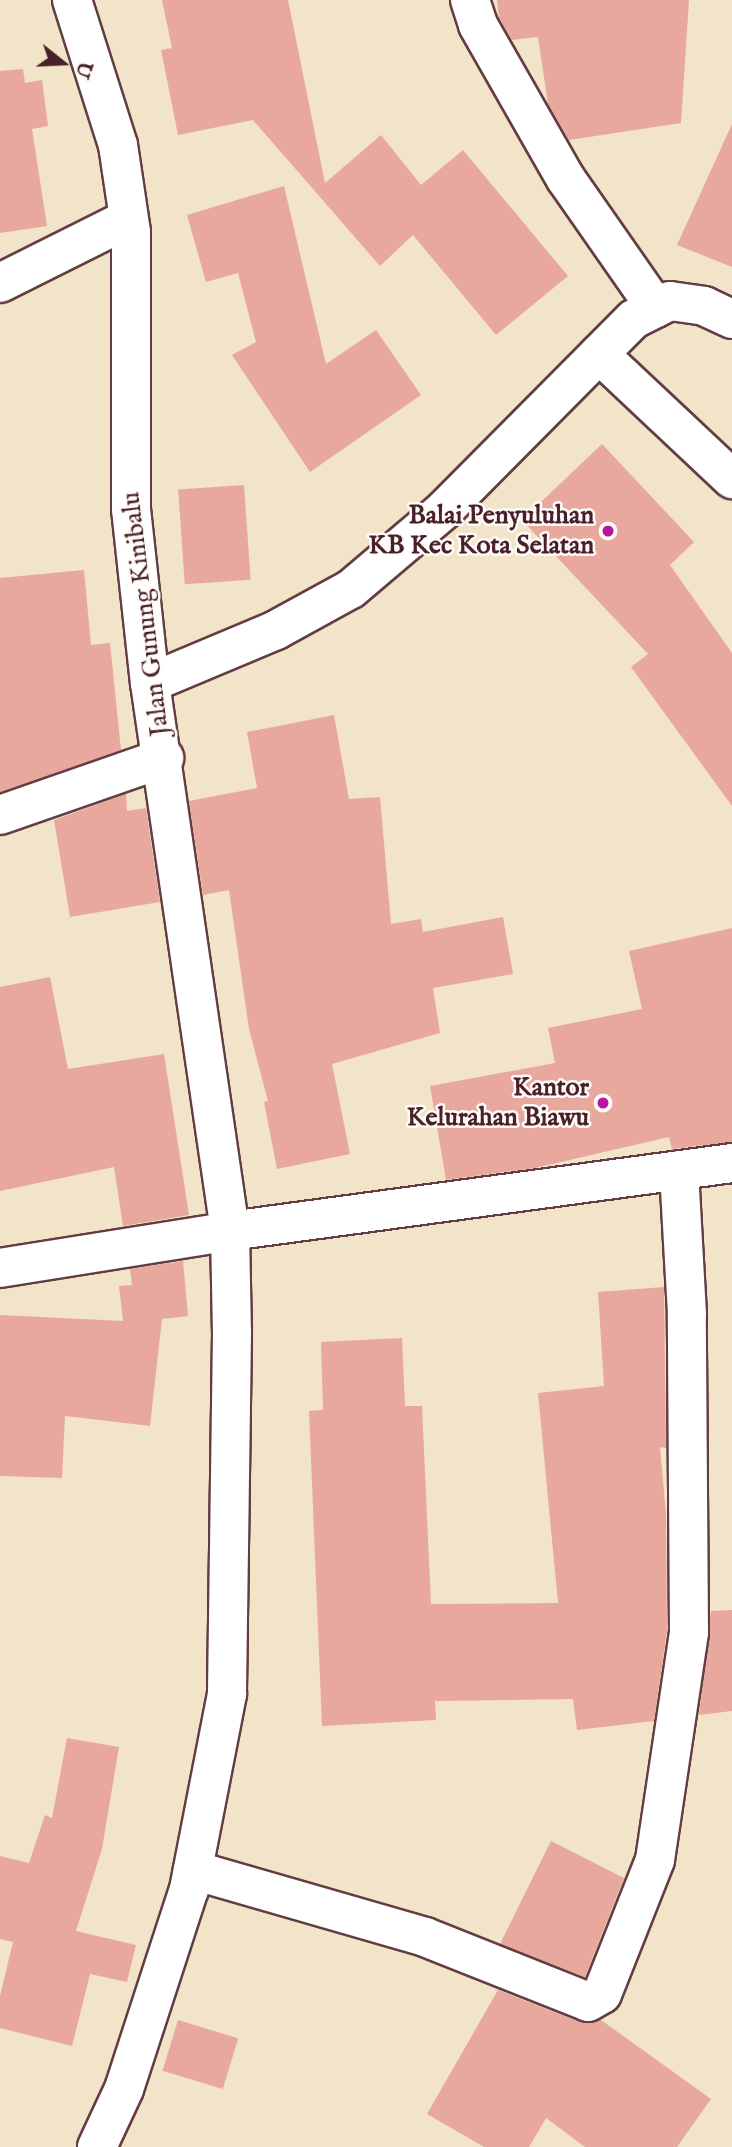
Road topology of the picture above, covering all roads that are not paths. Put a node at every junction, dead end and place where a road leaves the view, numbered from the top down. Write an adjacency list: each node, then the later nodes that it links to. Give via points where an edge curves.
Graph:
1 (72, 0): 3 (street, Jalan Gunung Kinibalu, via 103,85 118,145)
2 (470, 0): 5 (street, via 478,25 566,179)
3 (128, 219): 4 (street); 9 (street, Jalan Gunung Kinibalu, via 131,509)
4 (0, 283)
5 (656, 308): 6 (street, via 670,301 704,306); 7 (street, via 634,319)
6 (732, 319)
7 (599, 354): 8 (street); 9 (street, via 444,510 351,589 276,630)
8 (732, 479)
9 (149, 683): 10 (street, Jalan Gunung Kinibalu)
10 (163, 758): 11 (street); 14 (street, Jalan Gunung Kinibalu)
11 (0, 815)
12 (732, 1163): 13 (street)
13 (679, 1170): 14 (street); 16 (street, via 687,1314 689,1633 655,1860 602,1994 587,2002 425,1937)
14 (230, 1231): 15 (street); 16 (street, Jalan Gunung Kinibalu, via 227,1694)
15 (0, 1268)
16 (193, 1870): 17 (street, Jalan Gunung Kinibalu, via 124,2090)
17 (97, 2147)

